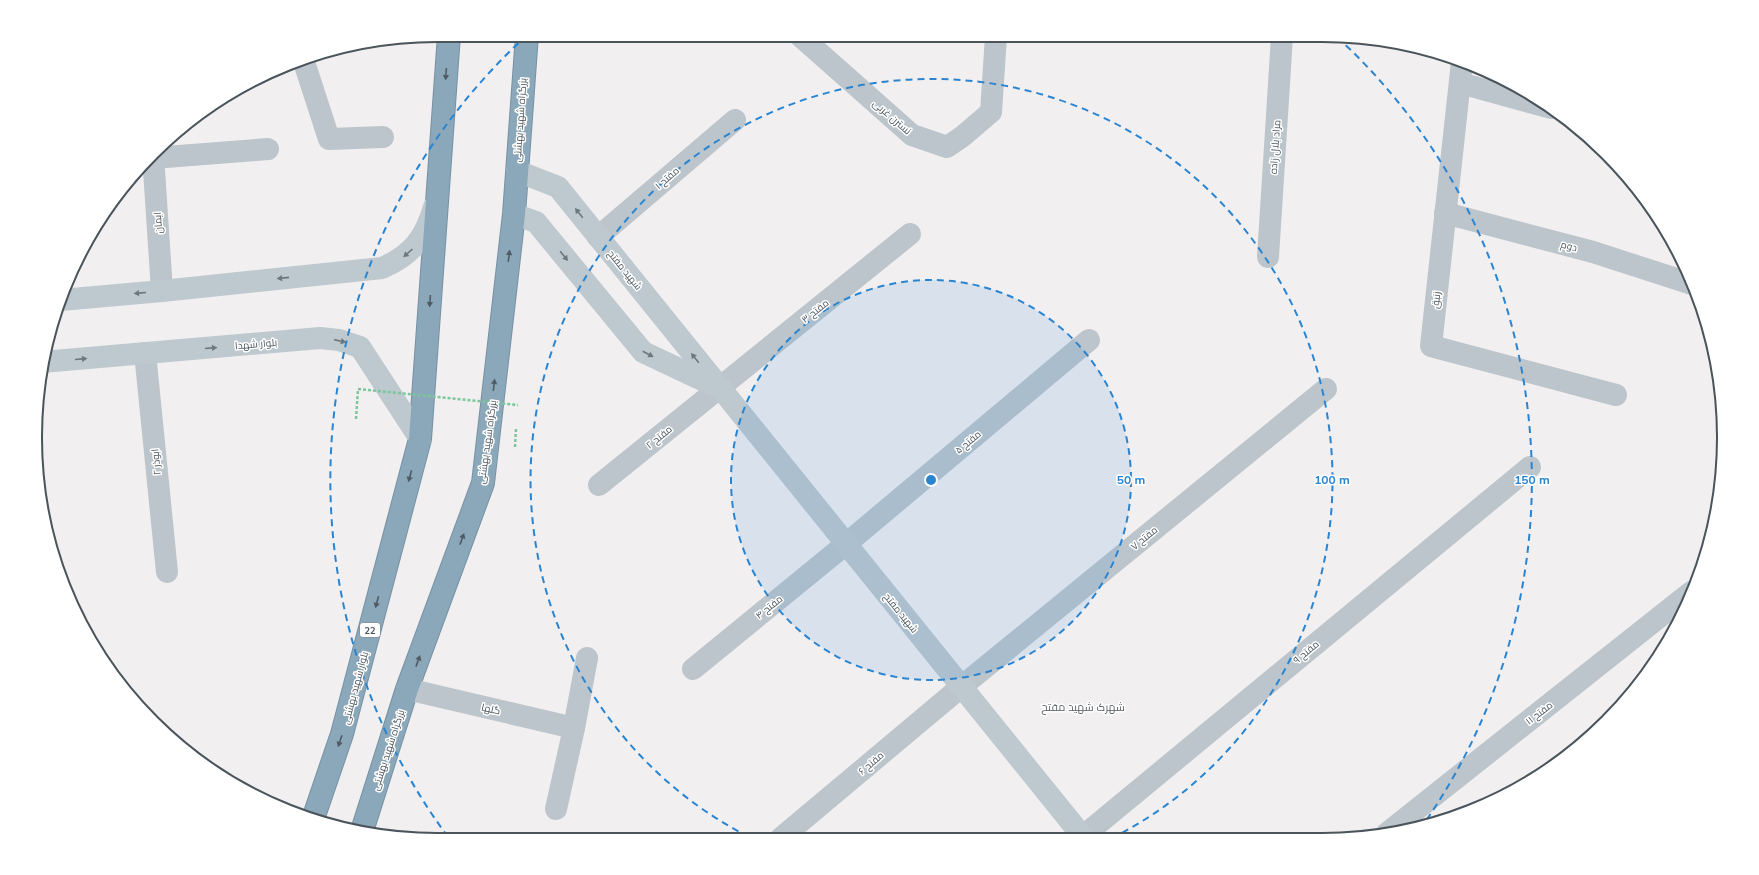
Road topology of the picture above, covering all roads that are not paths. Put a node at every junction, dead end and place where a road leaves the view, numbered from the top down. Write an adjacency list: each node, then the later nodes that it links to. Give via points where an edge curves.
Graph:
1 (449, 42): 15 (highway, one-way to 15)
2 (526, 42): 14 (highway, بزرگراه شهید بهشتی)
3 (807, 42): 4 (street, نسترن غربی, via 912,135 947,147 991,112)
4 (996, 42)
5 (1282, 42): 20 (street, مراد بلال زاده)
6 (305, 65): 10 (street, via 329,139)
7 (1461, 73): 8 (street); 16 (street, زنبق)
8 (1521, 96)
9 (735, 120): 19 (street, مفتح ۱)
10 (383, 137)
11 (268, 149): 12 (street)
12 (161, 156)
13 (153, 163): 22 (street, ایمان)
14 (517, 170): 17 (highway, بزرگراه شهید بهشتی); 19 (street, شهید مفتح, one-way to 14, via 558,187)
15 (438, 194): 22 (street, one-way to 22, via 419,241 408,254 382,268); 30 (highway, one-way to 30)
16 (1445, 213): 21 (street, دوم, via 1593,252); 29 (street, زنبق, via 1431,346)
17 (514, 214): 27 (street, شهید مفتح, one-way to 27, via 536,222 643,352); 39 (highway, بزرگراه شهید بهشتی, one-way to 17, via 483,483)
18 (910, 234): 27 (street, مفتح ۳)
19 (598, 237): 27 (street, شهید مفتح, one-way to 19)
20 (1268, 257)
21 (1685, 282)
22 (162, 291): 23 (street, one-way to 23)
23 (67, 299)
24 (1089, 340): 33 (street, مفتح ۵)
25 (145, 353): 26 (street, بلوار شهدا, one-way to 25); 30 (street, بلوار شهدا, one-way to 30, via 320,338 339,340 360,347); 34 (street, ابوذر ۲)
26 (50, 361)
27 (720, 388): 32 (street, مفتح ۲); 33 (street, شهید مفتح)
28 (1326, 389): 38 (street, مفتح ۷)
29 (1616, 395)
30 (420, 439): 42 (highway, بلوار شهید بهشتی / 22, one-way to 42, via 342,734)
31 (1530, 467): 47 (street, مفتح ۹)
32 (599, 485)
33 (846, 544): 37 (street, مفتح ۴); 38 (street, شهید مفتح)
34 (167, 572)
35 (1682, 599): 43 (street, مفتح ۱۱)
36 (587, 658): 40 (street)
37 (693, 669)
38 (961, 687): 45 (street, مفتح ۶); 46 (street, شهید مفتح)
39 (407, 689): 40 (street, گلها); 44 (highway, بزرگراه شهید بهشتی)
40 (574, 728): 41 (street)
41 (556, 809)
42 (315, 814)
43 (1398, 825)
44 (364, 826)
45 (787, 833)
46 (1079, 833)
47 (1087, 833)

